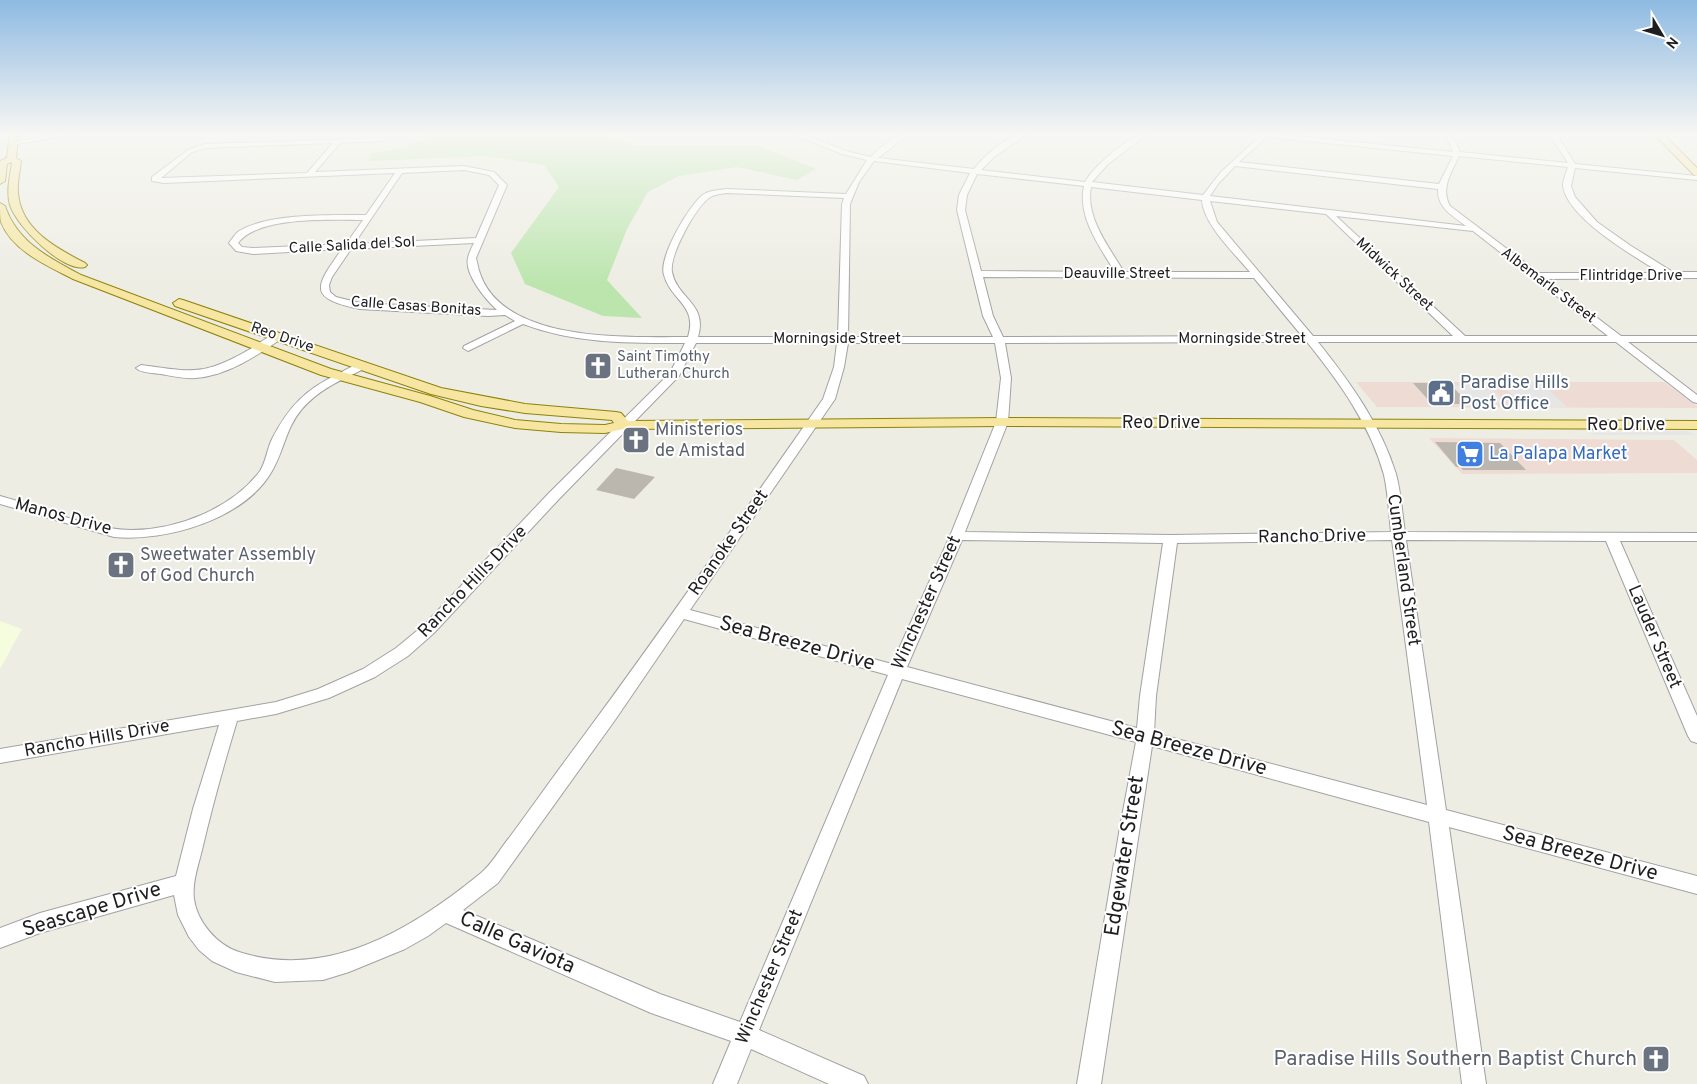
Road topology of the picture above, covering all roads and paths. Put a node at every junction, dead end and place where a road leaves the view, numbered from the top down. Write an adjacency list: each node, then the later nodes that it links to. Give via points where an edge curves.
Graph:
1 (1088, 183): 22 (street, via 1085,198 1088,215)
2 (14, 184): 28 (main road, Reo Drive, via 17,208 25,224 40,240 63,256 134,288)
3 (391, 184): 16 (street, Calle Casas Bonitas)
4 (503, 184): 18 (street, Morningside Street)
5 (854, 184): 12 (street, Roanoke Street)
6 (967, 184): 20 (street, Winchester Street, via 961,210)
7 (1093, 184): 13 (street)
8 (1215, 184): 13 (street)
9 (1419, 184): 11 (street)
10 (1568, 184): 23 (street, via 1571,198 1606,233)
11 (1442, 186): 17 (street, Albemarle Street, via 1440,194 1447,207)
12 (849, 196): 30 (street, Roanoke Street); 35 (street, Rancho Hills Drive, via 716,192 704,198 672,248 667,264 668,275 675,288 692,307 695,327)
13 (1206, 197): 15 (street); 21 (street, Cumberland Street, via 1212,220)
14 (0, 206): 36 (main road, Reo Drive, via 8,228 46,261 114,292)
15 (1328, 212): 17 (street); 29 (street, Midwick Street)
16 (368, 217): 19 (street, Calle Casas Bonitas); 19 (street, Calle Salida del Sol, via 273,222 248,229 234,238 233,243 236,247 253,251)
17 (1472, 228): 25 (street, Albemarle Street)
18 (479, 240): 19 (street, Calle Salida del Sol); 26 (street, Morningside Street, via 472,267 484,292)
19 (348, 246): 26 (street, Calle Casas Bonitas, via 324,285 329,296 338,301 360,306)
20 (976, 274): 22 (street, Deauville Street); 31 (street, Winchester Street, via 988,316)
21 (1257, 274): 22 (street, Deauville Street); 32 (street, Cumberland Street)
22 (1120, 275)
23 (1671, 275): 24 (street, Flintridge Drive); 25 (street, Flintridge Drive)
24 (1697, 275)
25 (1536, 276): 33 (street, Albemarle Street)
26 (504, 312): 27 (street, Morningside Street)
27 (524, 320): 35 (street, Morningside Street, via 553,331 617,340); 37 (street)
28 (278, 336): 36 (street); 38 (main road, Reo Drive)
29 (1461, 338): 32 (street, Morningside Street); 33 (street, Morningside Street)
30 (842, 339): 31 (street, Morningside Street); 35 (street, Morningside Street); 43 (street, Roanoke Street, via 839,367 829,399)
31 (999, 339): 32 (street, Morningside Street); 42 (street, Winchester Street, via 1006,378)
32 (1309, 339): 44 (street, Cumberland Street)
33 (1618, 339): 34 (street, Morningside Street); 41 (street, Albemarle Street)
34 (1697, 339)
35 (690, 340): 45 (street, Rancho Hills Drive, via 674,374)
36 (264, 347): 39 (street, via 209,373 194,375); 40 (main road, Reo Drive)
37 (468, 348)
38 (362, 366): 40 (street, Manos Drive); 45 (main road, Reo Drive, via 472,401 526,410 616,416)
39 (141, 368)
40 (341, 376): 45 (main road, Reo Drive, via 469,414 515,424 605,430); 47 (street, Manos Drive, via 316,391 292,412 267,470 255,485 228,505 186,524 146,533 115,533)
41 (1697, 400)
42 (1002, 422): 43 (main road, Reo Drive); 44 (main road, Reo Drive); 48 (street, Winchester Street)
43 (812, 423): 45 (main road, Reo Drive); 53 (street, Roanoke Street)
44 (1370, 424): 46 (main road, Reo Drive); 49 (street, Cumberland Street, via 1390,475)
45 (624, 425): 55 (street, Rancho Hills Drive, via 429,629 402,652 369,673 315,697)
46 (1697, 425)
47 (0, 500)
48 (957, 536): 52 (street, Rancho Drive); 54 (street, Winchester Street)
49 (1400, 536): 51 (street, Rancho Drive); 52 (street, Rancho Drive); 59 (street, Cumberland Street)
50 (1697, 537): 51 (street, Rancho Drive)
51 (1612, 538): 56 (street, Lauder Street)
52 (1171, 539): 57 (street, Edgewater Street)
53 (680, 613): 54 (street, Sea Breeze Drive); 62 (street, Roanoke Street, via 491,877)
54 (897, 671): 57 (street, Sea Breeze Drive); 64 (street, Winchester Street)
55 (230, 716): 58 (street, Rancho Hills Drive); 60 (street, Calle Gaviota)
56 (1697, 736)
57 (1145, 738): 59 (street, Sea Breeze Drive); 67 (street, Edgewater Street)
58 (0, 756)
59 (1438, 816): 61 (street, Sea Breeze Drive); 68 (street, Cumberland Street)
60 (184, 883): 62 (street, Calle Gaviota, via 188,915 206,943 236,962 275,971 323,968 357,960 398,942); 63 (street, Seascape Drive, via 40,923)
61 (1697, 885)
62 (445, 912): 64 (street, Calle Gaviota, via 659,1005)
63 (0, 938)
64 (746, 1034): 65 (street, Winchester Street); 66 (street, Calle Gaviota)
65 (725, 1084)
66 (856, 1084)
67 (1089, 1084)
68 (1474, 1084)

